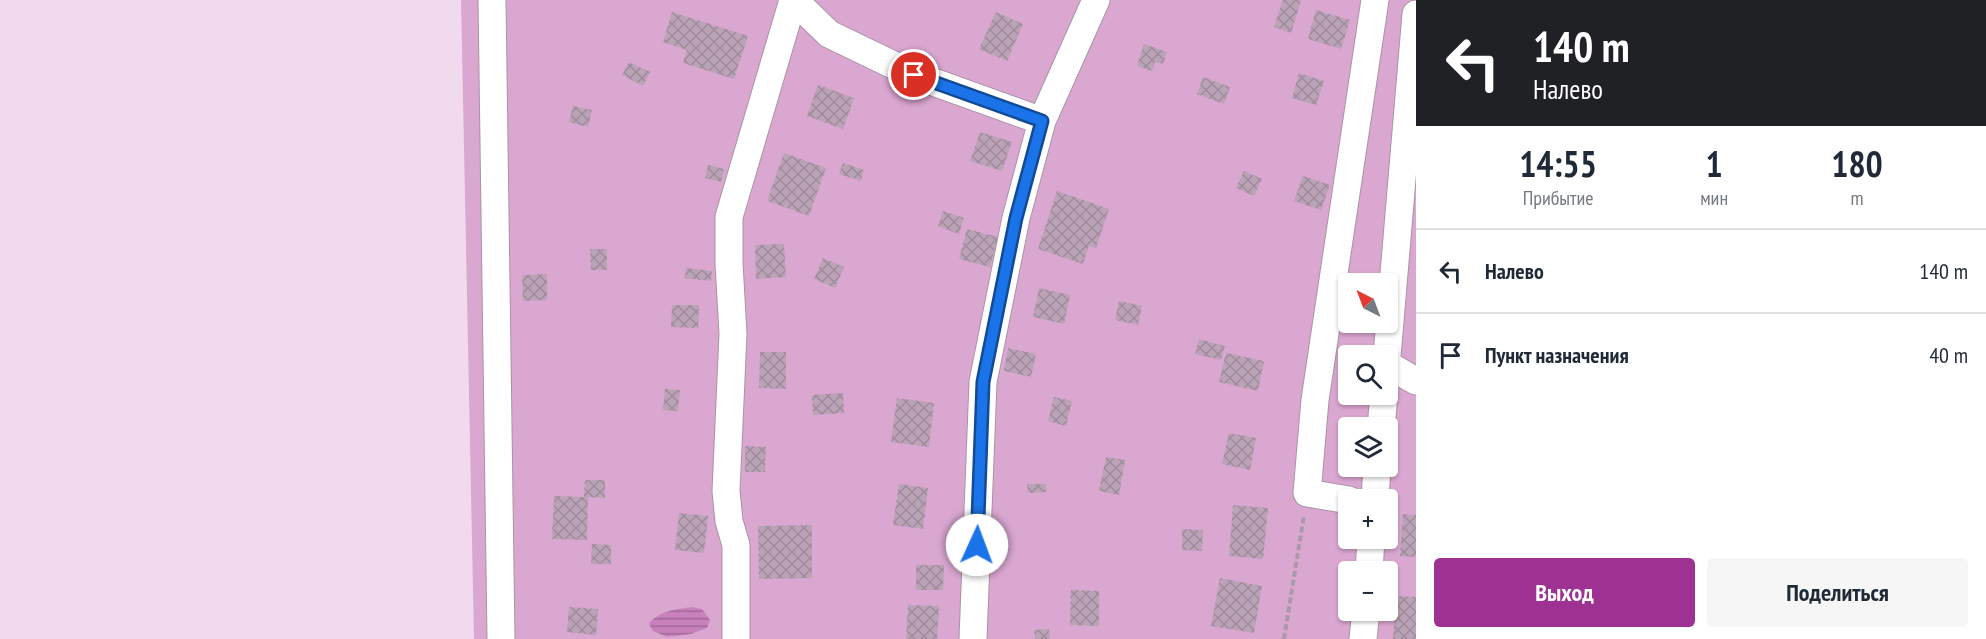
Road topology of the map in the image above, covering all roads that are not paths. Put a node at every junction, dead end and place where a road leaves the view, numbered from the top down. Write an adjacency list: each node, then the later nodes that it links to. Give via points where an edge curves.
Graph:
1 (492, 0): 12 (street)
2 (793, 0): 6 (street, via 830,34 850,44 914,75); 13 (street, via 729,217 733,334 726,491 736,545)
3 (1096, 0): 6 (street)
4 (1375, 0): 10 (street, via 1315,400 1307,493)
5 (1416, 14): 7 (street)
6 (1042, 121): 14 (street, via 1016,218 983,382)
7 (1388, 345)
8 (1398, 371): 9 (street)
9 (1416, 381)
10 (1338, 498)
11 (1365, 621): 15 (street)
12 (501, 639)
13 (736, 639)
14 (974, 639)
15 (1364, 639)

